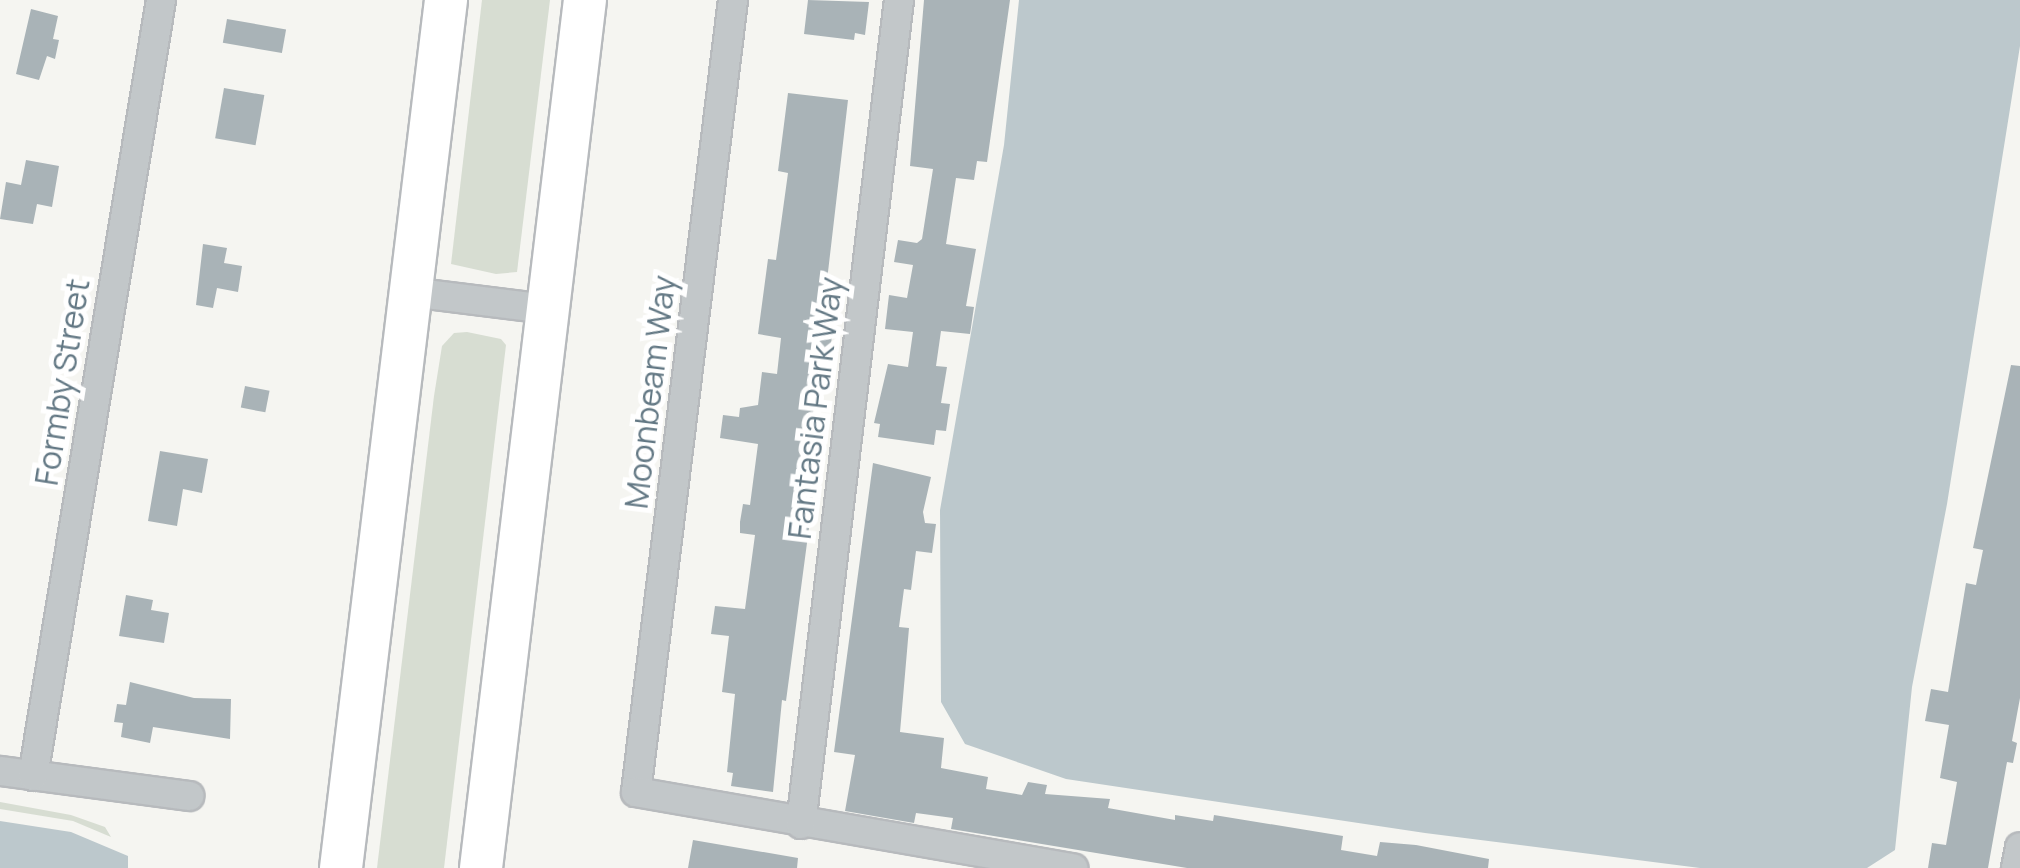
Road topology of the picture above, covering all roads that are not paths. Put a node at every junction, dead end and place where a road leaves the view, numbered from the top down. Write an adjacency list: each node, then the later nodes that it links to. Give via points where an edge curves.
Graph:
1 (161, 0): 9 (street, Formby Street)
2 (446, 0): 6 (highway)
3 (585, 0): 7 (highway)
4 (733, 0): 11 (street, Moonbeam Way, via 636,792)
5 (899, 0): 11 (street, Fantasia Park Way)
6 (411, 292): 7 (street); 13 (highway)
7 (548, 309): 14 (highway)
8 (0, 770): 9 (street)
9 (33, 776): 10 (street)
10 (189, 796)
11 (800, 824): 15 (street)
12 (2020, 846): 16 (street)
13 (342, 868)
14 (481, 868)
15 (1074, 868)
16 (2016, 868)

